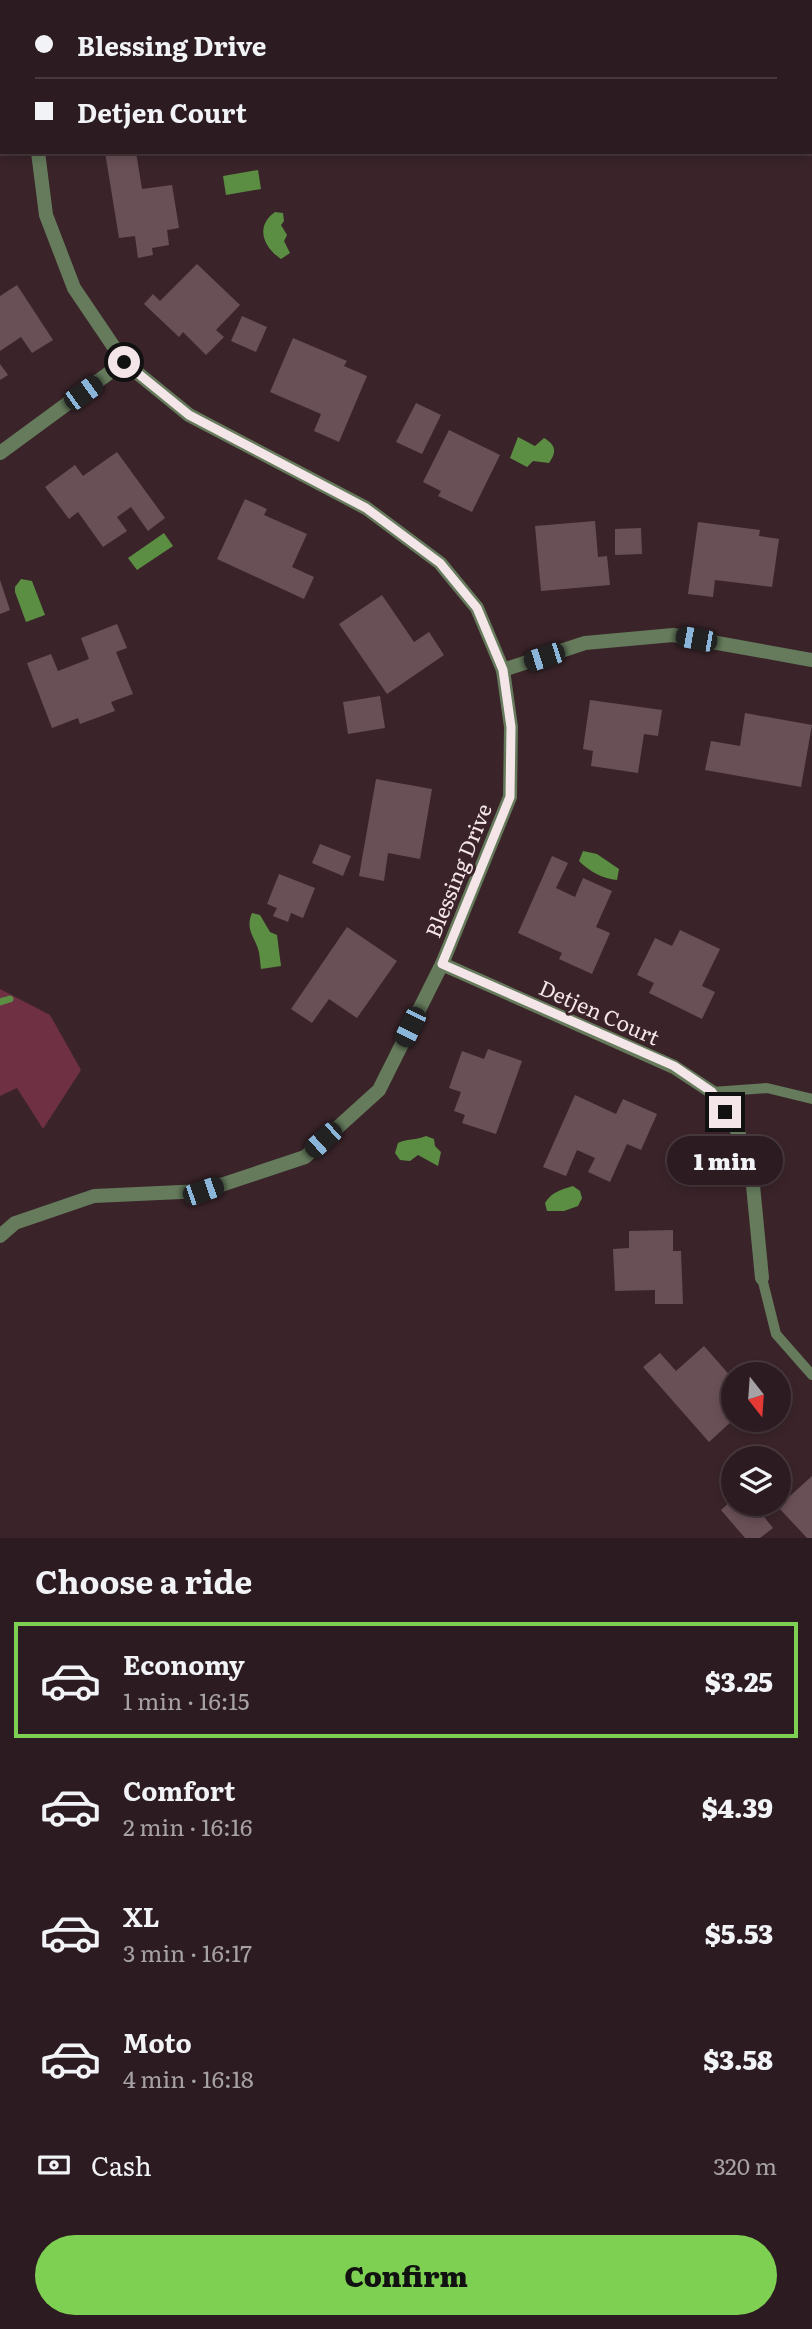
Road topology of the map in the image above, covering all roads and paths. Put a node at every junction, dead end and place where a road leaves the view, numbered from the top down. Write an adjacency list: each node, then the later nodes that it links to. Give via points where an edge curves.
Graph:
1 (38, 154): 2 (street, Blessing Drive, via 46,215 74,288)
2 (124, 362): 3 (street); 5 (street, Blessing Drive, via 189,415 366,508 440,563 477,608)
3 (0, 453)
4 (812, 660): 5 (street, via 673,635 585,643)
5 (503, 670): 6 (street, Blessing Drive, via 511,727 510,797)
6 (442, 964): 7 (street, Detjen Court, via 674,1066); 9 (street, Blessing Drive, via 379,1090 305,1157 203,1191 94,1196 15,1223)
7 (712, 1092): 8 (lane, via 767,1088); 10 (street, Detjen Court, via 738,1132 752,1175)
8 (812, 1099)
9 (0, 1236)
10 (762, 1278): 11 (lane, via 776,1334)
11 (812, 1375)

